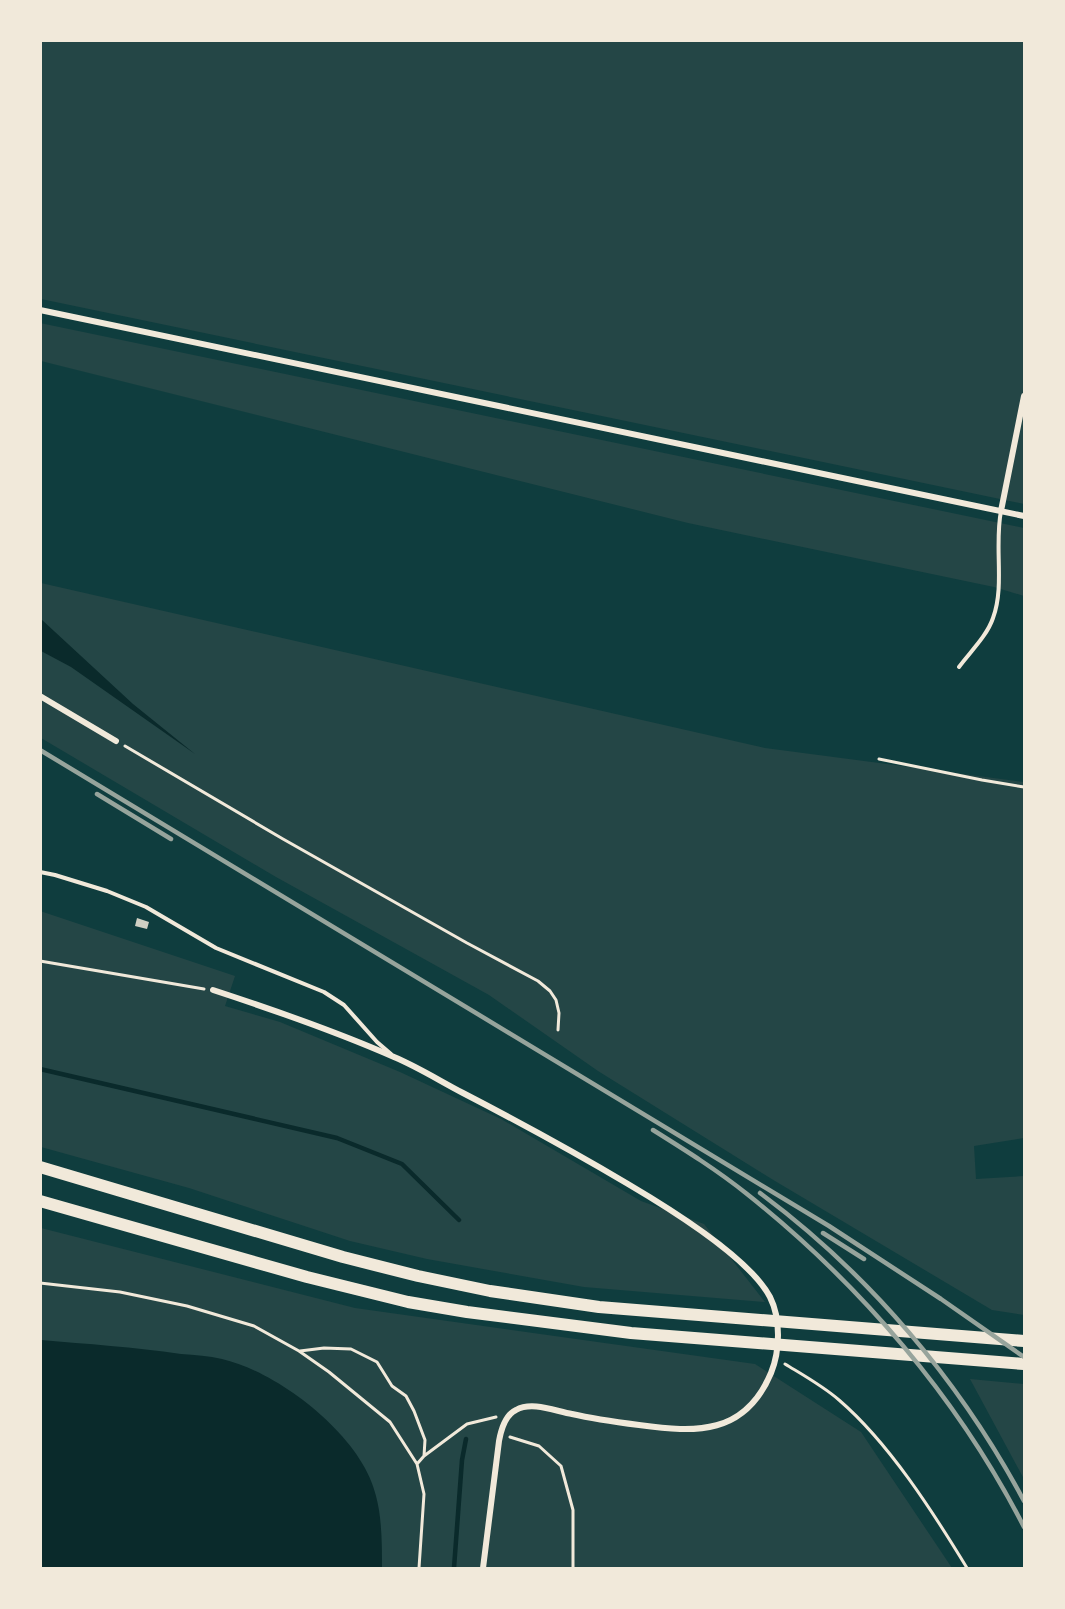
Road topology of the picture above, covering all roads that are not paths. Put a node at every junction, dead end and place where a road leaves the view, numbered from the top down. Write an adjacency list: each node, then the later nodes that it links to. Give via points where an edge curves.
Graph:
1 (40, 310): 3 (street)
2 (1024, 396): 3 (street)
3 (1001, 511): 4 (street); 5 (lane, via 994,617)
4 (1024, 516)
5 (959, 667)
6 (40, 696): 7 (street)
7 (116, 741)
8 (40, 872): 10 (lane, via 146,907 216,948 324,992 344,1005)
9 (213, 990): 10 (street, via 298,1018)
10 (396, 1058): 15 (street, via 541,1133 673,1211 748,1271 767,1292 774,1308 776,1358 768,1380 752,1404 735,1418 710,1428 689,1430 592,1419 532,1406 510,1414 501,1431)
11 (40, 1167): 13 (highway, via 284,1241 418,1276 555,1301)
12 (40, 1201): 14 (highway, via 408,1302 540,1323)
13 (1024, 1341)
14 (1024, 1364)
15 (483, 1569)

